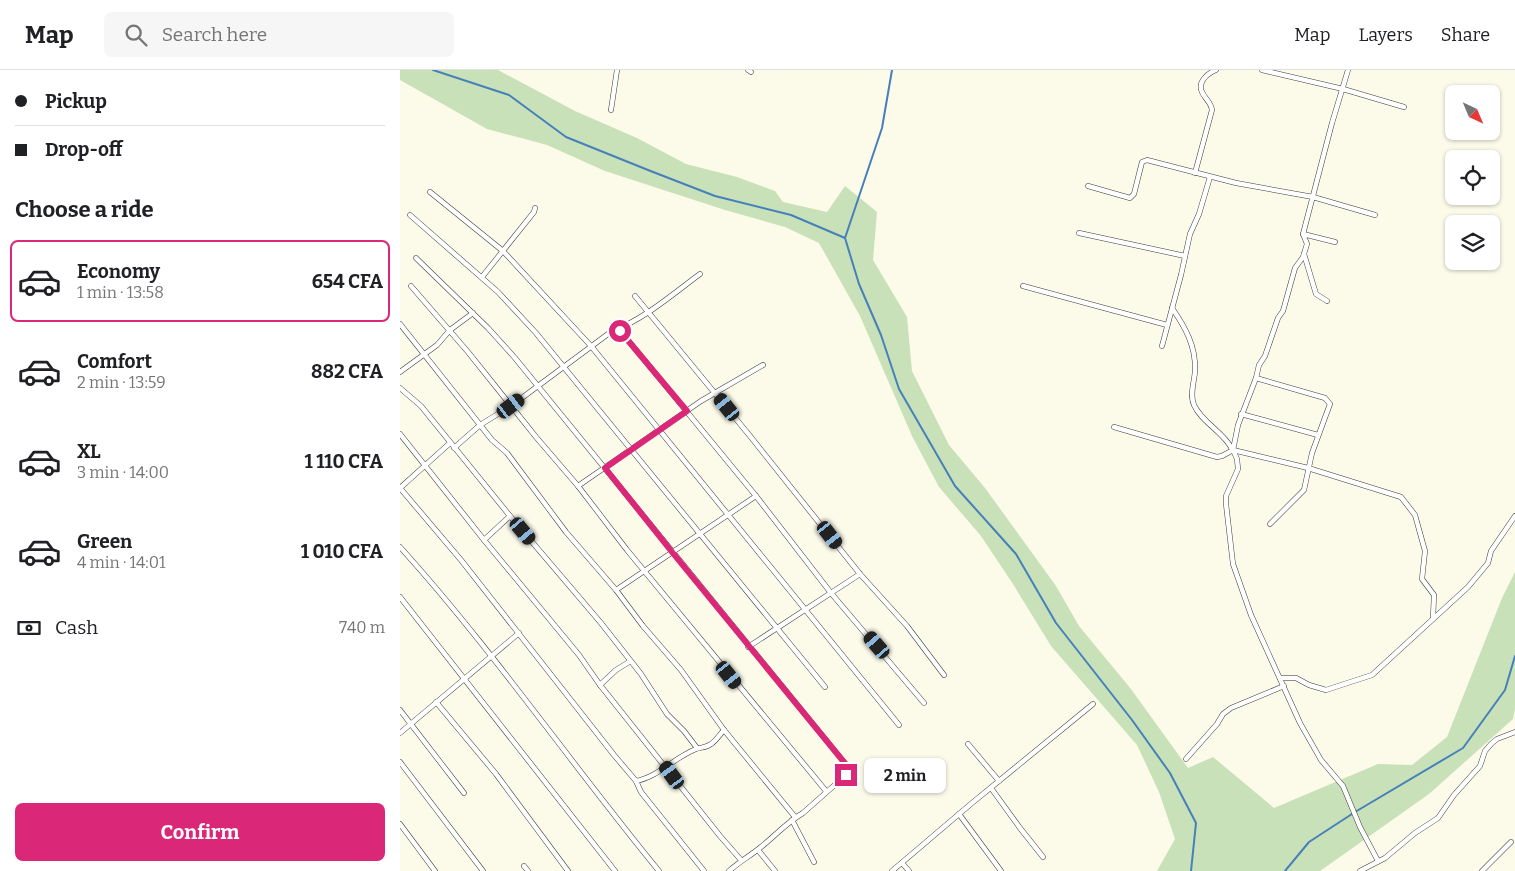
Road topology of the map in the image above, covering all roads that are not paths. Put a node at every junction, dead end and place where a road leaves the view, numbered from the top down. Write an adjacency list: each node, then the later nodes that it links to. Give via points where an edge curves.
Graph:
1 (617, 70): 7 (street)
2 (1216, 70): 8 (street, via 1201,84 1212,110)
3 (1262, 70): 5 (street)
4 (1348, 70): 5 (street)
5 (1343, 89): 6 (street); 12 (street)
6 (1404, 107)
7 (611, 110)
8 (1195, 173): 9 (street); 10 (street, via 1144,160 1130,198)
9 (1210, 176): 12 (street); 21 (street)
10 (1088, 186)
11 (430, 192): 19 (street)
12 (1313, 197): 15 (street); 17 (street)
13 (534, 208): 19 (street)
14 (410, 215): 24 (street)
15 (1375, 215)
16 (1079, 233): 21 (street)
17 (1303, 234): 18 (street); 20 (street, via 1307,244)
18 (1335, 242)
19 (503, 251): 24 (street); 36 (street)
20 (1304, 254): 28 (street, via 1316,294); 42 (street, via 1295,268)
21 (1185, 256): 29 (street)
22 (416, 258): 31 (street)
23 (700, 274): 30 (street)
24 (482, 277): 40 (street)
25 (411, 286): 34 (street)
26 (1023, 286): 33 (street)
27 (634, 296): 30 (street)
28 (1327, 301)
29 (1172, 308): 33 (street); 56 (street, via 1190,339 1195,370 1194,405)
30 (647, 312): 35 (street); 45 (street)
31 (473, 313): 34 (street); 43 (street)
32 (400, 324): 38 (street)
33 (1167, 326): 37 (street)
34 (450, 330): 38 (street); 46 (street)
35 (618, 330): 36 (street); 47 (street)
36 (591, 346): 40 (street); 51 (street)
37 (1162, 346)
38 (425, 354): 41 (street); 49 (street)
39 (763, 365): 45 (street)
40 (563, 366): 43 (street); 55 (street)
41 (400, 372)
42 (1256, 378): 48 (street); 53 (street, via 1328,400 1330,404)
43 (537, 386): 46 (street); 58 (street)
44 (400, 388): 54 (street, via 421,406)
45 (715, 392): 47 (street); 72 (street)
46 (511, 406): 49 (street); 60 (street)
47 (687, 411): 51 (street); 62 (street)
48 (1241, 414): 53 (street); 56 (street)
49 (480, 425): 54 (street); 73 (street, via 507,453 566,532)
50 (1114, 427): 56 (street, via 1217,457)
51 (658, 430): 55 (street); 63 (street)
52 (400, 434): 57 (street)
53 (1318, 435): 59 (street)
54 (452, 445): 57 (street); 64 (street)
55 (632, 450): 58 (street); 67 (street)
56 (1233, 450): 59 (street); 85 (street, via 1238,469 1226,500 1233,564 1251,615)
57 (426, 466): 61 (street); 68 (street)
58 (605, 468): 60 (street); 70 (street)
59 (1308, 468): 66 (street, via 1302,492); 77 (street, via 1404,499 1415,515 1425,551 1422,579 1434,595)
60 (578, 486): 71 (street)
61 (400, 488): 79 (street)
62 (756, 496): 63 (street); 74 (street)
63 (727, 514): 67 (street); 76 (street)
64 (510, 516): 68 (street); 82 (street)
65 (1515, 516): 77 (street, via 1491,551 1488,563 1468,587)
66 (1270, 524)
67 (700, 533): 70 (street); 78 (street)
68 (484, 540): 86 (street)
69 (400, 547): 81 (street)
70 (672, 552): 71 (street); 80 (street)
71 (644, 570): 73 (street); 106 (street)
72 (860, 574): 74 (street); 83 (street, via 907,626)
73 (616, 590): 95 (street, via 681,670)
74 (831, 593): 76 (street); 90 (street)
75 (400, 597): 84 (street)
76 (804, 609): 78 (street); 94 (street)
77 (1433, 618): 85 (street, via 1372,676 1326,690 1296,678)
78 (776, 628): 80 (street); 88 (street)
79 (519, 633): 81 (street); 103 (street)
80 (748, 647): 106 (street, via 848,767 849,772)
81 (492, 657): 84 (street); 122 (street)
82 (630, 662): 86 (street); 99 (street, via 667,714)
83 (944, 675)
84 (465, 678): 89 (street); 121 (street)
85 (1280, 678): 87 (street)
86 (600, 685): 102 (street)
87 (1284, 686): 100 (street, via 1231,708); 115 (street, via 1321,760 1344,786)
88 (825, 688)
89 (436, 702): 93 (street); 120 (street, via 496,774)
90 (924, 703)
91 (1093, 704): 104 (street)
92 (400, 710): 93 (street)
93 (411, 724): 97 (street); 107 (street)
94 (899, 725)
95 (724, 730): 99 (street, via 707,747); 109 (street)
96 (1515, 732): 115 (street, via 1491,744 1480,766 1438,818)
97 (400, 733)
98 (968, 744): 104 (street)
99 (697, 748): 102 (street)
100 (1186, 759)
101 (400, 762): 119 (street)
102 (666, 767): 103 (street); 114 (street)
103 (636, 781): 123 (street, via 641,792)
104 (999, 781): 105 (street)
105 (991, 788): 108 (street); 113 (street)
106 (826, 791): 109 (street)
107 (464, 793)
108 (959, 814): 117 (street); 128 (street)
109 (793, 819): 112 (street); 116 (street)
110 (400, 824): 118 (street)
111 (1511, 842): 130 (street)
112 (758, 850): 114 (street); 125 (street)
113 (1043, 857)
114 (741, 860): 124 (street)
115 (1378, 861): 129 (street)
116 (814, 862)
117 (902, 863): 126 (street); 127 (street)
118 (435, 871)
119 (483, 871)
120 (568, 871)
121 (615, 871)
122 (659, 871)
123 (704, 871)
124 (729, 871)
125 (774, 871)
126 (892, 871)
127 (909, 871)
128 (1001, 871)
129 (1360, 871)
130 (1482, 871)

